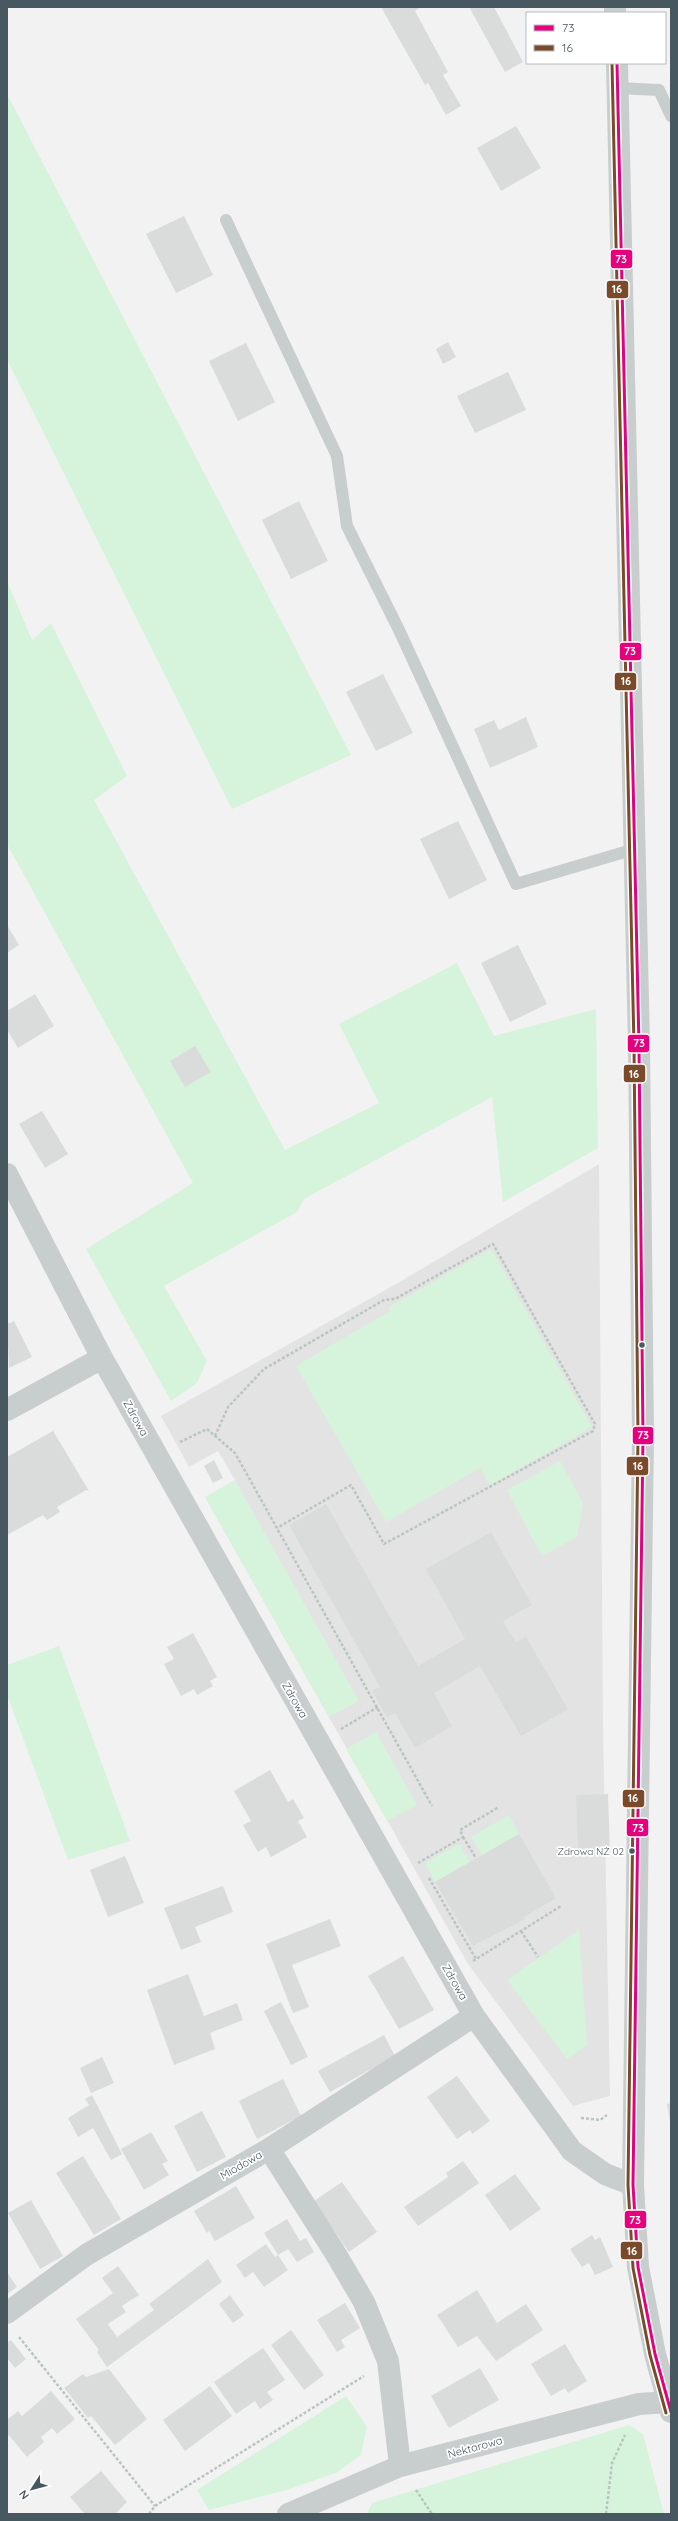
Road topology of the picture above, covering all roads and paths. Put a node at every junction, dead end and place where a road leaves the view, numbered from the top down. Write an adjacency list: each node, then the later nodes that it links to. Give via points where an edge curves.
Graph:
1 (616, 64): 2 (street)
2 (617, 88): 3 (lane, via 659,90); 5 (street)
3 (671, 116)
4 (226, 220): 5 (lane, via 337,456 347,526 399,630 516,884)
5 (635, 849): 29 (street, via 643,1544)
6 (7, 1174): 7 (street, Zdrowa)
7 (102, 1358): 8 (street); 27 (street, Zdrowa)
8 (7, 1410)
9 (215, 1436): 10 (path, via 207,1428); 11 (path, via 235,1453); 11 (path, via 228,1406 264,1369 384,1300 395,1299 493,1244 595,1424 593,1431 384,1544 351,1485)
10 (174, 1445)
11 (277, 1528): 12 (path)
12 (378, 1707): 13 (path); 14 (path)
13 (336, 1731)
14 (432, 1806)
15 (499, 1807): 16 (path, via 460,1830)
16 (463, 1837): 17 (path); 18 (path)
17 (476, 1858)
18 (420, 1862): 19 (path); 20 (path)
19 (416, 1864)
20 (424, 1869)
21 (428, 1876): 24 (path)
22 (561, 1906): 23 (path)
23 (521, 1931): 24 (path); 25 (path)
24 (476, 1958): 26 (path)
25 (538, 1958)
26 (468, 1964)
27 (474, 2016): 28 (street, Miodowa); 29 (street, Zdrowa, via 572,2151 605,2174)
28 (269, 2149): 30 (street, Miodowa, via 86,2255); 32 (street, via 364,2302)
29 (633, 2185): 34 (street, via 638,2267)
30 (7, 2313)
31 (17, 2334): 36 (path)
32 (388, 2361): 35 (street); 36 (path)
33 (639, 2404): 34 (street, Nektarowa); 35 (street, Nektarowa); 39 (path, via 612,2462)
34 (670, 2407)
35 (400, 2466): 38 (street, Nektarowa)
36 (155, 2506): 37 (path)
37 (149, 2514)
38 (288, 2514)
39 (606, 2514)

